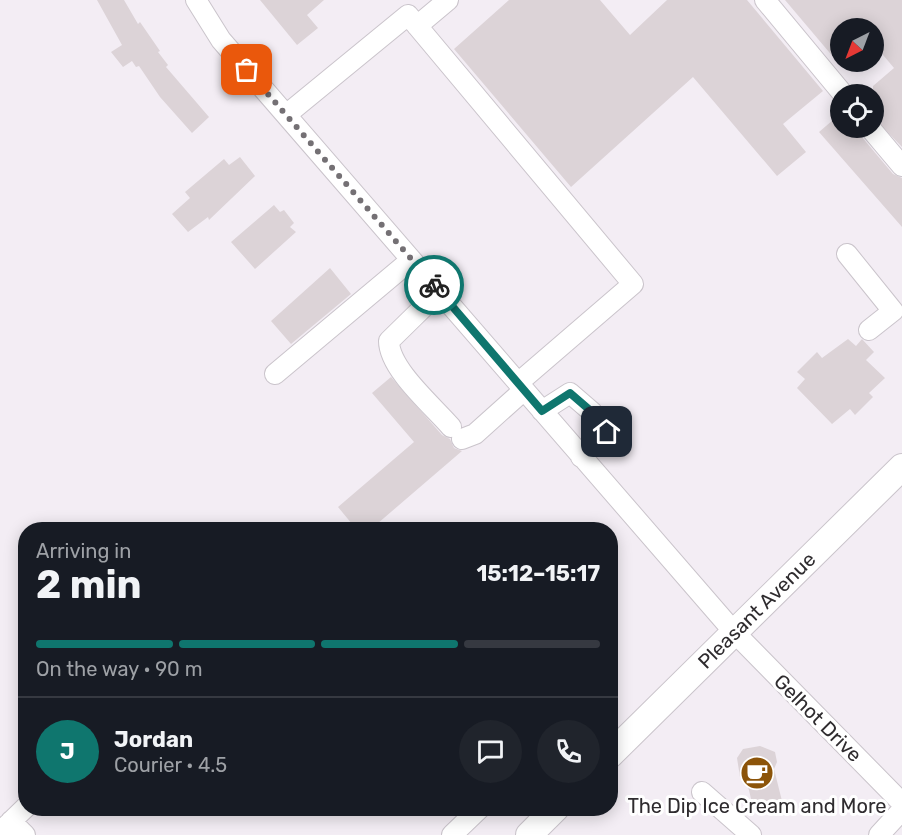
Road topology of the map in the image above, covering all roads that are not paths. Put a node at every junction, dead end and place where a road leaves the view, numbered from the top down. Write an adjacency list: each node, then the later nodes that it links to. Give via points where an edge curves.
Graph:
1 (196, 0): 6 (street, Gelhot Drive, via 221,40)
2 (448, 0): 4 (street)
3 (765, 0): 5 (street)
4 (417, 26): 6 (street, via 408,15); 15 (street, via 633,284)
5 (835, 84)
6 (286, 115): 10 (street, Gelhot Drive)
7 (878, 138): 8 (street)
8 (902, 166)
9 (847, 254): 12 (street)
10 (411, 260): 11 (street, Gelhot Drive); 14 (street)
11 (440, 292): 15 (street, Gelhot Drive); 15 (street, via 388,341 395,364 456,433 475,434)
12 (897, 316): 13 (street)
13 (869, 330)
14 (275, 374)
15 (521, 387): 16 (street, Gelhot Drive)
16 (542, 411): 17 (street, Gelhot Drive); 17 (street, via 570,393 592,412 607,432)
17 (581, 457): 19 (street, Gelhot Drive)
18 (902, 467): 19 (main road, Pleasant Avenue)
19 (734, 632): 20 (main road, Pleasant Avenue); 22 (street, Gelhot Drive)
20 (618, 747)
21 (702, 792): 31 (street)
22 (902, 803)
23 (902, 810): 32 (street)
24 (18, 815): 27 (street)
25 (472, 816): 29 (street)
26 (548, 816): 30 (main road)
27 (6, 826): 28 (street)
28 (25, 835)
29 (452, 835)
30 (529, 835)
31 (751, 835)
32 (879, 835)

